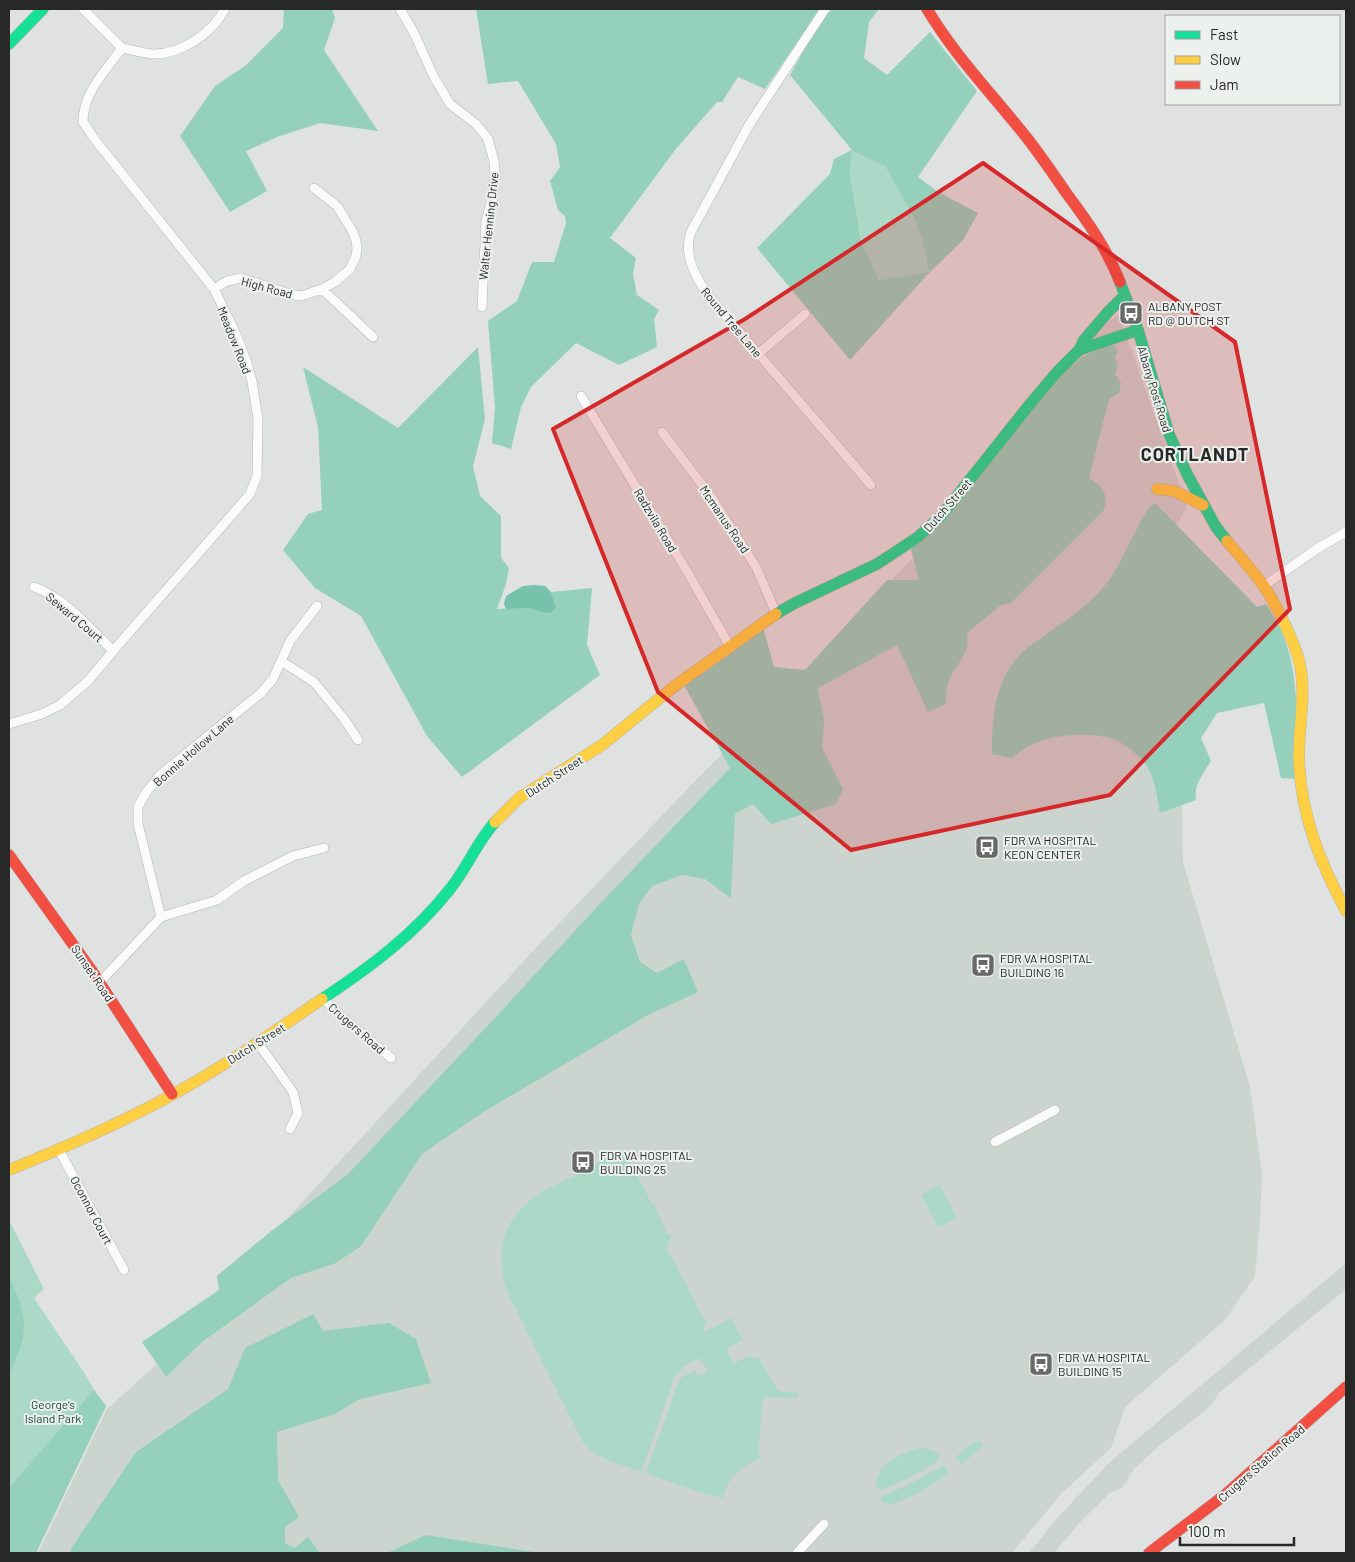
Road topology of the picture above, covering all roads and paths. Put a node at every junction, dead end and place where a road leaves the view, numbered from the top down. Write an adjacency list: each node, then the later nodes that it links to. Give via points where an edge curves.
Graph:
1 (43, 9): 7 (street)
2 (83, 9): 8 (street)
3 (225, 9): 8 (street, via 204,35 182,48 154,54)
4 (400, 9): 13 (street, Walter Henning Drive, via 450,104 476,124 488,139 495,175 486,222)
5 (825, 9): 18 (street, Round Tree Lane, via 749,125 688,242 694,273 707,294)
6 (927, 9): 12 (street, Albany Post Road, via 940,31 1014,120 1092,226)
7 (9, 44)
8 (122, 48): 10 (street, Meadow Road, via 94,84 84,104 83,122)
9 (314, 188): 11 (street, High Road, via 336,206 356,241 356,256 350,269)
10 (214, 289): 11 (street, High Road, via 241,278 302,296); 30 (street, Meadow Road, via 252,381 258,419 257,476 250,494)
11 (322, 289): 16 (street)
12 (1125, 296): 15 (street, Albany Post Road); 17 (street, Dutch Street, via 1084,340)
13 (482, 307)
14 (805, 314): 18 (street)
15 (1138, 330): 17 (street); 23 (street, Albany Post Road, via 1169,434)
16 (373, 337)
17 (1079, 350): 28 (street, Dutch Street, via 1030,404 941,516 918,537 877,564)
18 (758, 354): 21 (street, Round Tree Lane)
19 (581, 396): 29 (street, Radzvila Road)
20 (662, 432): 28 (street, Mcmanus Road, via 756,567)
21 (871, 485)
22 (1157, 489): 23 (street, via 1174,492)
23 (1203, 505): 25 (street, Albany Post Road, via 1216,527)
24 (1346, 532): 25 (street)
25 (1264, 586): 36 (street, Albany Post Road, via 1298,658 1302,681 1299,760 1304,803 1310,831)
26 (34, 587): 30 (street, Seward Court, via 47,592)
27 (317, 606): 31 (street, Bonnie Hollow Lane, via 290,641)
28 (776, 613): 29 (street, Dutch Street)
29 (728, 645): 39 (street, Dutch Street, via 602,745 508,808 488,830 451,888 424,920)
30 (113, 651): 32 (street, Meadow Road, via 88,681 60,705)
31 (282, 662): 33 (street, via 314,682); 37 (street, Bonnie Hollow Lane, via 261,693 160,775 138,808 138,824)
32 (9, 724)
33 (358, 740)
34 (324, 848): 37 (street, via 293,856 244,881 217,900)
35 (9, 855): 38 (street, Sunset Road)
36 (1346, 911)
37 (161, 917): 38 (street)
38 (100, 982): 42 (street, Sunset Road)
39 (324, 999): 40 (street, Dutch Street); 41 (street, Crugers Road)
40 (258, 1043): 42 (street, Dutch Street); 44 (street, via 293,1092 298,1113)
41 (391, 1058)
42 (172, 1094): 46 (street, Dutch Street)
43 (1055, 1110): 45 (street)
44 (290, 1129)
45 (995, 1142)
46 (59, 1150): 47 (street, Dutch Street); 48 (street, Oconnor Court)
47 (9, 1170)
48 (124, 1270)
49 (1346, 1387): 52 (street, Crugers Station Road, via 1257,1468)
50 (824, 1524): 51 (street)
51 (797, 1553)
52 (1149, 1553)

